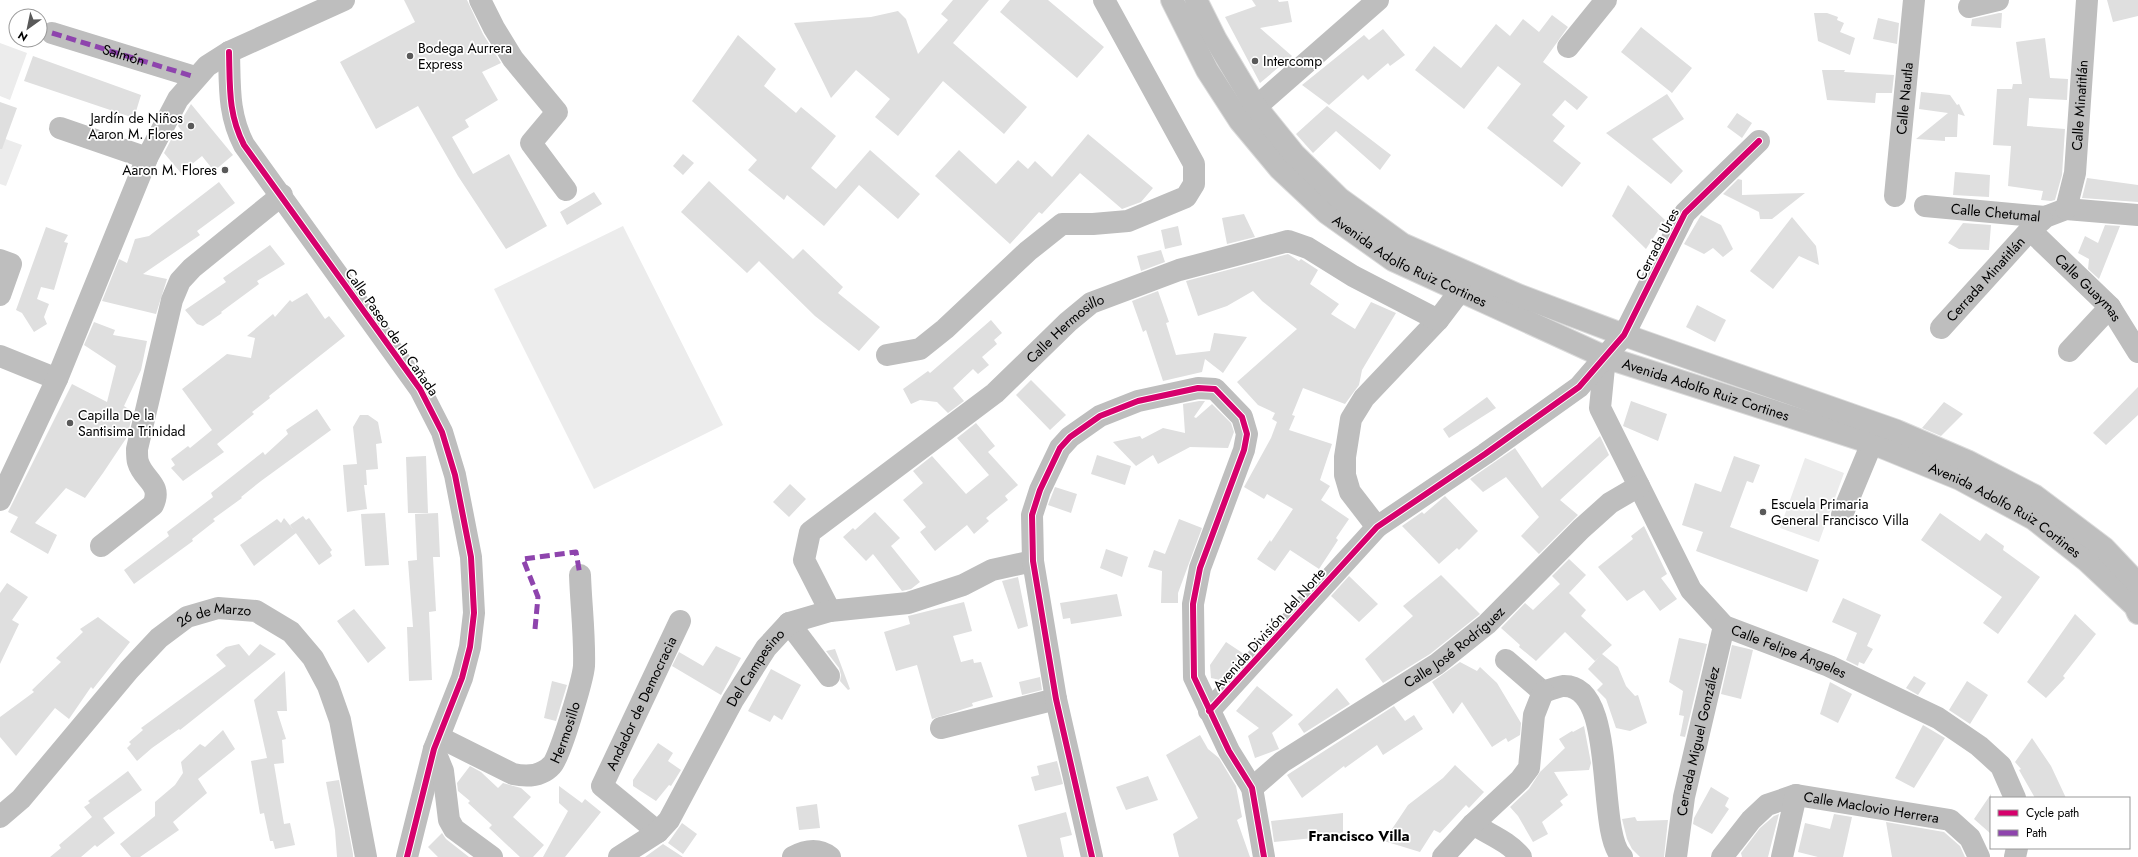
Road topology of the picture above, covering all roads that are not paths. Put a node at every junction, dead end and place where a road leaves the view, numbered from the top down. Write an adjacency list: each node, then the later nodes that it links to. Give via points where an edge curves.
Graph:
1 (344, 0): 14 (street)
2 (480, 0): 20 (street, via 513,59 557,112 530,143)
3 (1104, 0): 37 (street, via 1194,164 1194,184 1186,197 1128,221 1062,224 1028,251 945,330 920,349)
4 (1172, 0): 28 (street, Avenida Adolfo Ruiz Cortines, via 1207,70 1240,121 1280,168 1327,213 1393,260)
5 (1196, 0): 16 (street, Avenida Adolfo Ruiz Cortines, via 1216,40)
6 (1378, 0): 16 (street)
7 (1606, 0): 13 (street)
8 (1914, 0): 22 (street, Calle Nautla)
9 (1998, 0): 11 (street)
10 (2083, 0): 24 (street, Calle Minatitlán, via 2074,173)
11 (1968, 7)
12 (52, 33): 15 (street, Salmón)
13 (1568, 47)
14 (228, 52): 15 (street); 21 (street, Calle Paseo de la Cañada, via 230,101 235,127 244,145)
15 (195, 77): 19 (street, via 178,98)
16 (1256, 107): 30 (street, Avenida Adolfo Ruiz Cortines, via 1294,154 1340,198 1402,244)
17 (60, 128): 19 (street)
18 (1759, 141): 34 (street, Cerrada Ures, via 1685,213)
19 (147, 158): 40 (street)
20 (566, 190)
21 (282, 195): 46 (street, via 192,268 180,281 172,300 137,449 138,463 156,490 156,497 153,505); 61 (street, Calle Paseo de la Cañada, via 420,388 442,432 471,557 474,612 470,647 462,678)
22 (1895, 196)
23 (1925, 206): 26 (street, Calle Chetumal)
24 (2066, 209): 25 (street, Calle Chetumal); 26 (street, Calle Chetumal)
25 (2138, 215)
26 (2038, 223): 31 (street, Calle Guaymas); 33 (street, Cerrada Minatitlán)
27 (0, 260): 29 (street, via 11,264)
28 (1460, 291): 30 (street, Avenida Adolfo Ruiz Cortines); 32 (street)
29 (0, 295)
30 (1515, 305): 34 (street, Avenida Adolfo Ruiz Cortines); 39 (street, Avenida Adolfo Ruiz Cortines)
31 (2110, 307): 35 (street); 36 (street, Calle Guaymas)
32 (1438, 320): 45 (street, via 1364,398 1351,419 1345,475 1350,492); 50 (street, Calle Hermosillo, via 1353,276 1308,248 1288,241 1179,270 1091,303 995,393 810,532 804,560)
33 (1941, 328)
34 (1624, 335): 39 (street, Avenida División del Norte); 49 (street, Avenida Adolfo Ruiz Cortines, via 1897,431 1968,461 2035,496 2104,548)
35 (2070, 351)
36 (2138, 352)
37 (887, 355)
38 (0, 356): 40 (street)
39 (1605, 357): 41 (street, Avenida Adolfo Ruiz Cortines); 42 (street, Calle Felipe Ángeles, via 1600,408); 45 (street, Avenida División del Norte, via 1579,387)
40 (57, 379): 43 (street)
41 (1872, 443): 44 (street); 51 (street, Avenida Adolfo Ruiz Cortines, via 1960,480 2034,519 2086,560 2135,606)
42 (1639, 486): 54 (street, Calle Felipe Ángeles, via 1691,590); 62 (street, Calle José Rodríguez, via 1610,503 1488,624 1437,664 1282,762)
43 (0, 500)
44 (1842, 515)
45 (1376, 527): 59 (street, Avenida División del Norte)
46 (101, 546)
47 (1033, 560): 50 (street, Del Campesino, via 992,570 963,586 908,603); 58 (street, Avenida División del Norte); 59 (street, Avenida División del Norte, via 1032,515 1051,466 1060,448 1070,437 1100,416 1138,401 1198,388 1215,389 1242,417 1247,434 1244,450 1200,568 1193,604 1194,677)
48 (580, 575): 61 (street, Hermosillo, via 584,668 561,750 553,764 533,776 524,776)
49 (2138, 584)
50 (830, 611): 53 (street, Del Campesino)
51 (2138, 613)
52 (680, 621): 67 (street, Andador de Democracia, via 602,786)
53 (789, 623): 56 (street); 67 (street, Del Campesino, via 766,648 733,700 669,820)
54 (1724, 626): 64 (street, Calle Felipe Ángeles, via 1829,666 1938,718 1979,746 2001,766); 79 (street, Cerrada Miguel González, via 1684,797)
55 (1506, 660): 57 (street)
56 (828, 676)
57 (1543, 692): 66 (street, via 1534,715 1529,768 1520,780); 78 (street, via 1564,686 1578,690 1587,700 1598,722 1612,838)
58 (1056, 699): 60 (street); 74 (street, Avenida División del Norte)
59 (1209, 711): 62 (street, via 1229,751)
60 (941, 728)
61 (436, 743): 69 (street, Calle Paseo de la Cañada); 70 (street, via 443,771 449,820 454,828)
62 (1252, 788): 75 (street)
63 (1796, 795): 80 (street, Calle Maclovio Herrera, via 1766,805); 81 (street); 82 (street, Calle Maclovio Herrera, via 1950,820 1970,838)
64 (2015, 797)
65 (0, 817): 68 (street, 26 de Marzo, via 21,799 159,638 187,617 218,608 256,611 291,632 313,658 328,686 340,720)
66 (1473, 824): 76 (street); 77 (street, via 1493,837 1506,841)
67 (658, 832): 71 (street, Del Campesino)
68 (366, 857)
69 (407, 857)
70 (492, 857)
71 (620, 857)
72 (793, 857): 73 (street, via 805,850 823,851)
73 (830, 857)
74 (1092, 857)
75 (1264, 857)
76 (1443, 857)
77 (1521, 857)
78 (1622, 857)
79 (1676, 857)
80 (1722, 857)
81 (1782, 857)
82 (1979, 857)

